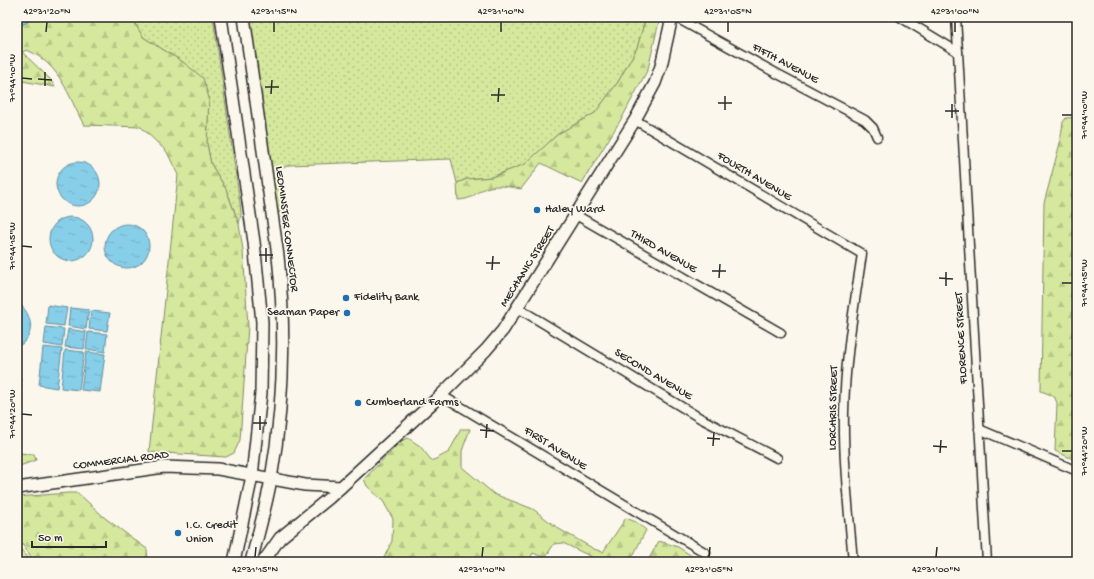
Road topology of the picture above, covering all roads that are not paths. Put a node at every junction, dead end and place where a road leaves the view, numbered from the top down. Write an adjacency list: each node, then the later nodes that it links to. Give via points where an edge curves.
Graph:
1 (221, 17): 18 (main road, via 261,296 261,393)
2 (244, 17): 19 (main road, LEOMINSTER CONNECTOR, via 282,294 281,400)
3 (672, 17): 8 (main road, MECHANIC STREET, via 655,83)
4 (675, 17): 9 (street, FIFTH AVENUE, via 865,120)
5 (900, 17): 7 (street)
6 (956, 17): 7 (street, FLORENCE STREET)
7 (958, 52): 15 (street, FLORENCE STREET)
8 (635, 120): 10 (main road, MECHANIC STREET); 11 (street, FOURTH AVENUE)
9 (877, 137)
10 (576, 215): 12 (main road, MECHANIC STREET); 13 (street, THIRD AVENUE)
11 (862, 254): 26 (street, LORCHRIS STREET, via 848,344 844,413)
12 (518, 308): 14 (main road, MECHANIC STREET, via 486,350); 16 (street, SECOND AVENUE, via 700,418)
13 (781, 333)
14 (441, 395): 20 (main road, MECHANIC STREET); 22 (street, FIRST AVENUE)
15 (980, 429): 17 (street); 27 (street, FLORENCE STREET)
16 (777, 458)
17 (1077, 472)
18 (252, 476): 19 (main road); 21 (main road, COMMERCIAL ROAD, via 218,469 164,467); 23 (main road)
19 (271, 479): 20 (main road, via 305,485); 24 (main road, LEOMINSTER CONNECTOR)
20 (341, 487): 25 (main road, MECHANIC STREET, via 280,538)
21 (17, 488)
22 (706, 553)
23 (234, 562)
24 (252, 562)
25 (263, 562)
26 (853, 562)
27 (987, 562)

